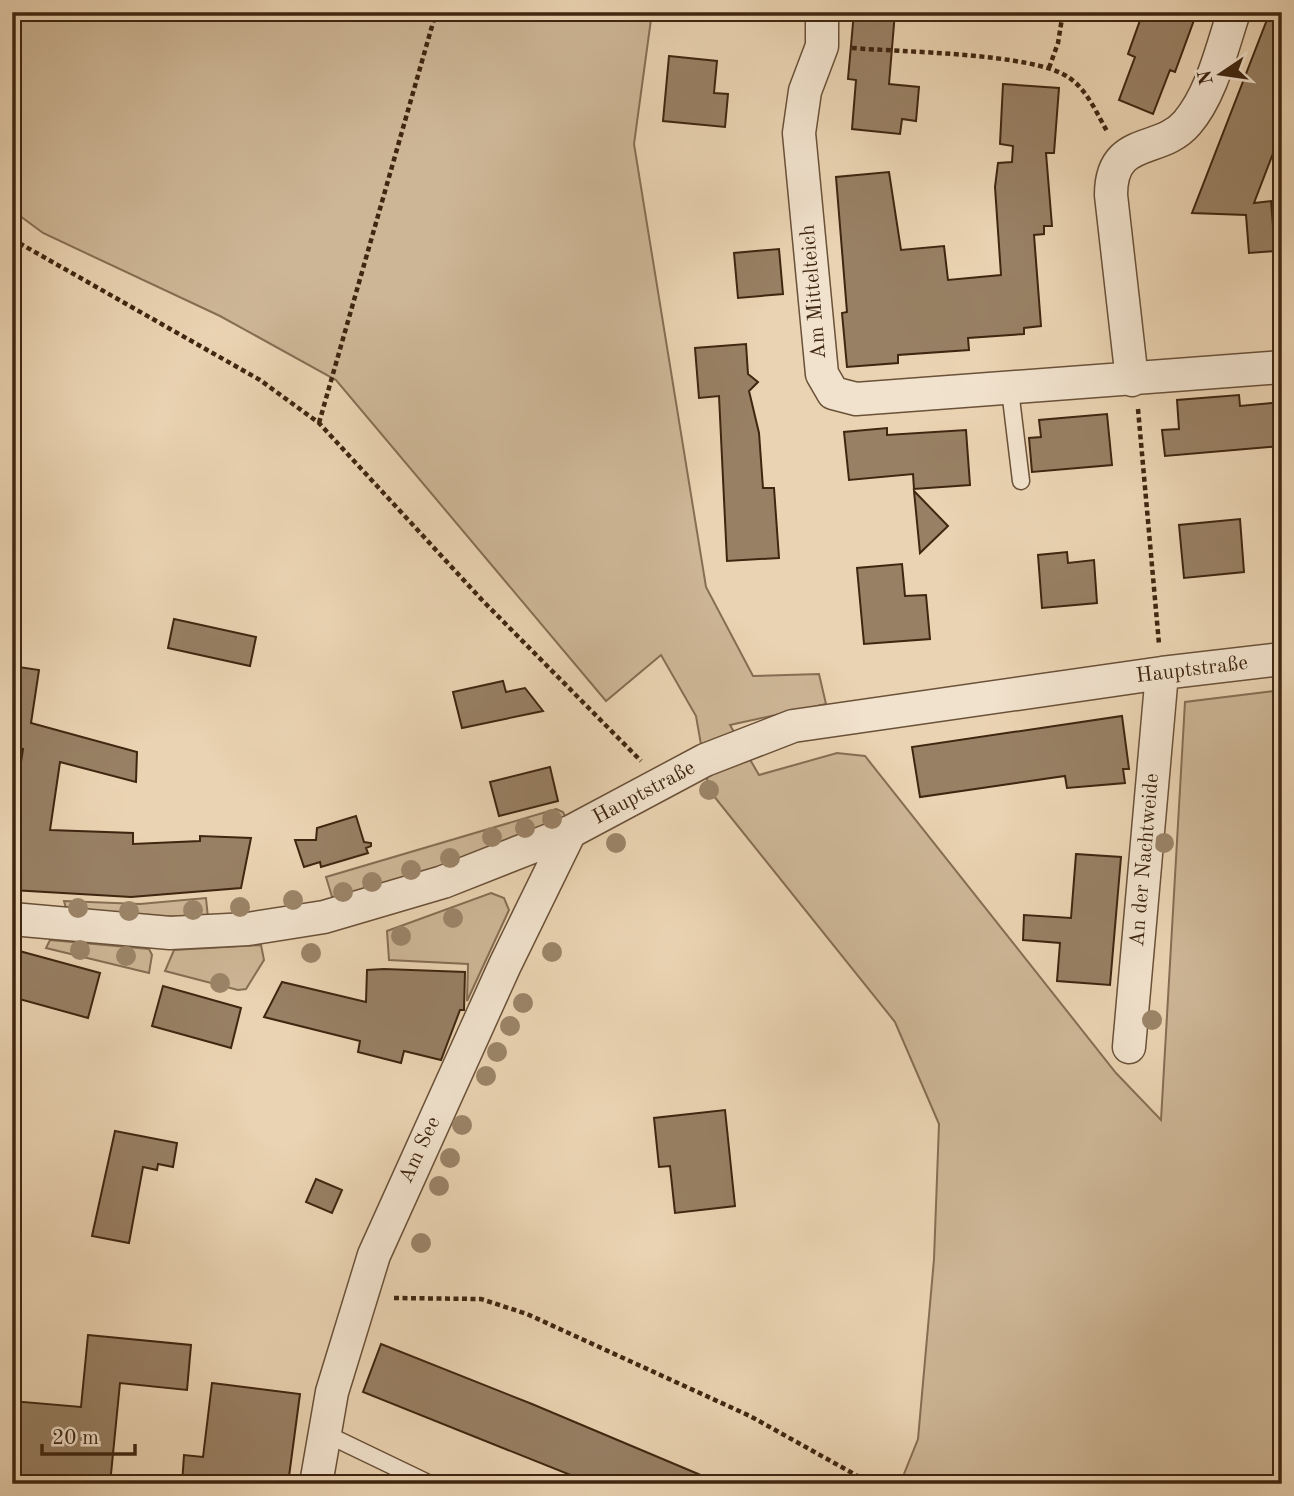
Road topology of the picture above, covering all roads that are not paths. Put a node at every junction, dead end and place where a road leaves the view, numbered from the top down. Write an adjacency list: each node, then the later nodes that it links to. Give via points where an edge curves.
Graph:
1 (822, 12): 5 (street, Am Mittelteich, via 822,46 805,91 799,133 825,384 837,396 849,399)
2 (1234, 12): 4 (street, via 1189,121 1137,148 1122,159 1113,176 1111,195)
3 (1282, 367): 4 (street, Am Mittelteich)
4 (1134, 380): 5 (street, Am Mittelteich)
5 (1010, 390): 6 (lane)
6 (1021, 481)
7 (1282, 659): 8 (street, Hauptstraße)
8 (1162, 673): 9 (street, Hauptstraße, via 793,726 705,761); 11 (street, An der Nachtweide)
9 (570, 832): 10 (street, Hauptstraße, via 431,886 296,922 170,933); 12 (street, Am See, via 392,1210 360,1297)
10 (12, 919)
11 (1129, 1047)
12 (324, 1433): 13 (street, Am See); 14 (lane)
13 (316, 1484)
14 (429, 1484)

